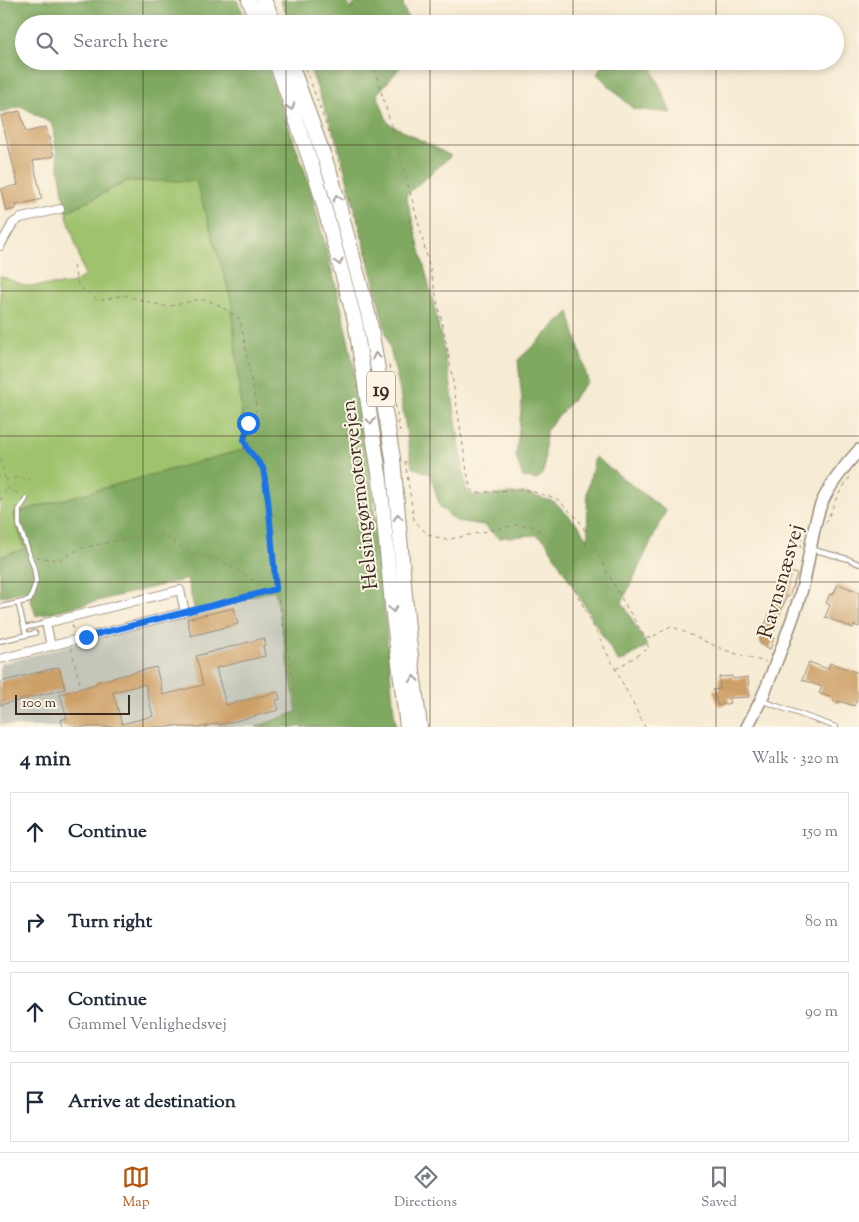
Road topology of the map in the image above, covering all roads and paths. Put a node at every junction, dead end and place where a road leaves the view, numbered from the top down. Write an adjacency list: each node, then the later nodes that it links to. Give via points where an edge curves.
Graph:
1 (249, 0): 4 (highway)
2 (264, 0): 5 (highway)
3 (350, 0): 6 (path)
4 (255, 15)
5 (271, 15)
6 (356, 15)
7 (279, 70): 53 (highway, Helsingørmotorvejen / 19, one-way to 53, via 318,184 355,321 380,480)
8 (293, 70): 54 (highway, Helsingørmotorvejen / 19, one-way to 8, via 393,458 369,317 332,179)
9 (306, 70): 11 (path)
10 (375, 70): 42 (path, via 438,304 470,488 476,494 523,489 556,498 579,520)
11 (342, 172)
12 (347, 190): 16 (path)
13 (60, 209): 14 (street, via 21,218 13,223)
14 (0, 246)
15 (73, 266): 33 (path, via 78,284 98,300 124,295 167,307 200,299 215,303 240,319 258,410 248,423 244,440 263,468)
16 (368, 270)
17 (388, 364): 18 (path)
18 (400, 430)
19 (859, 450): 30 (main road, Ravnsnæsvej, via 835,480 820,508)
20 (0, 460): 23 (path)
21 (404, 460): 48 (path, via 414,520 427,534 446,540 515,525 532,526 548,537)
22 (854, 471): 29 (path)
23 (4, 480): 24 (path, via 17,477); 25 (path)
24 (31, 480)
25 (7, 488): 26 (path); 28 (path)
26 (22, 495)
27 (26, 499): 31 (lane, via 19,510 19,525)
28 (0, 501)
29 (826, 522)
30 (810, 548): 32 (lane); 47 (main road, Ravnsnæsvej, via 802,591)
31 (30, 556): 33 (path, via 58,560 82,548 158,532 194,555 216,558 253,580 264,591); 34 (lane, via 36,581 33,593 30,600)
32 (859, 564)
33 (276, 589): 36 (path); 52 (path)
34 (18, 603): 35 (lane); 39 (lane)
35 (0, 607)
36 (185, 612): 37 (street, via 180,590); 43 (street)
37 (70, 617): 38 (street); 43 (path)
38 (46, 623): 39 (lane); 45 (street)
39 (24, 628): 41 (lane)
40 (34, 633): 41 (lane)
41 (26, 635): 44 (lane)
42 (645, 638): 47 (path, via 651,638 671,626 722,649); 48 (path, via 648,648)
43 (73, 640): 45 (street); 49 (path)
44 (0, 642)
45 (51, 646): 46 (street)
46 (0, 659)
47 (775, 664): 50 (main road, Ravnsnæsvej)
48 (616, 670): 55 (path)
49 (82, 688)
50 (761, 700): 51 (lane); 56 (main road, Ravnsnæsvej)
51 (829, 726): 57 (lane)
52 (301, 727)
53 (407, 727)
54 (420, 727)
55 (645, 727)
56 (747, 727)
57 (836, 727)

